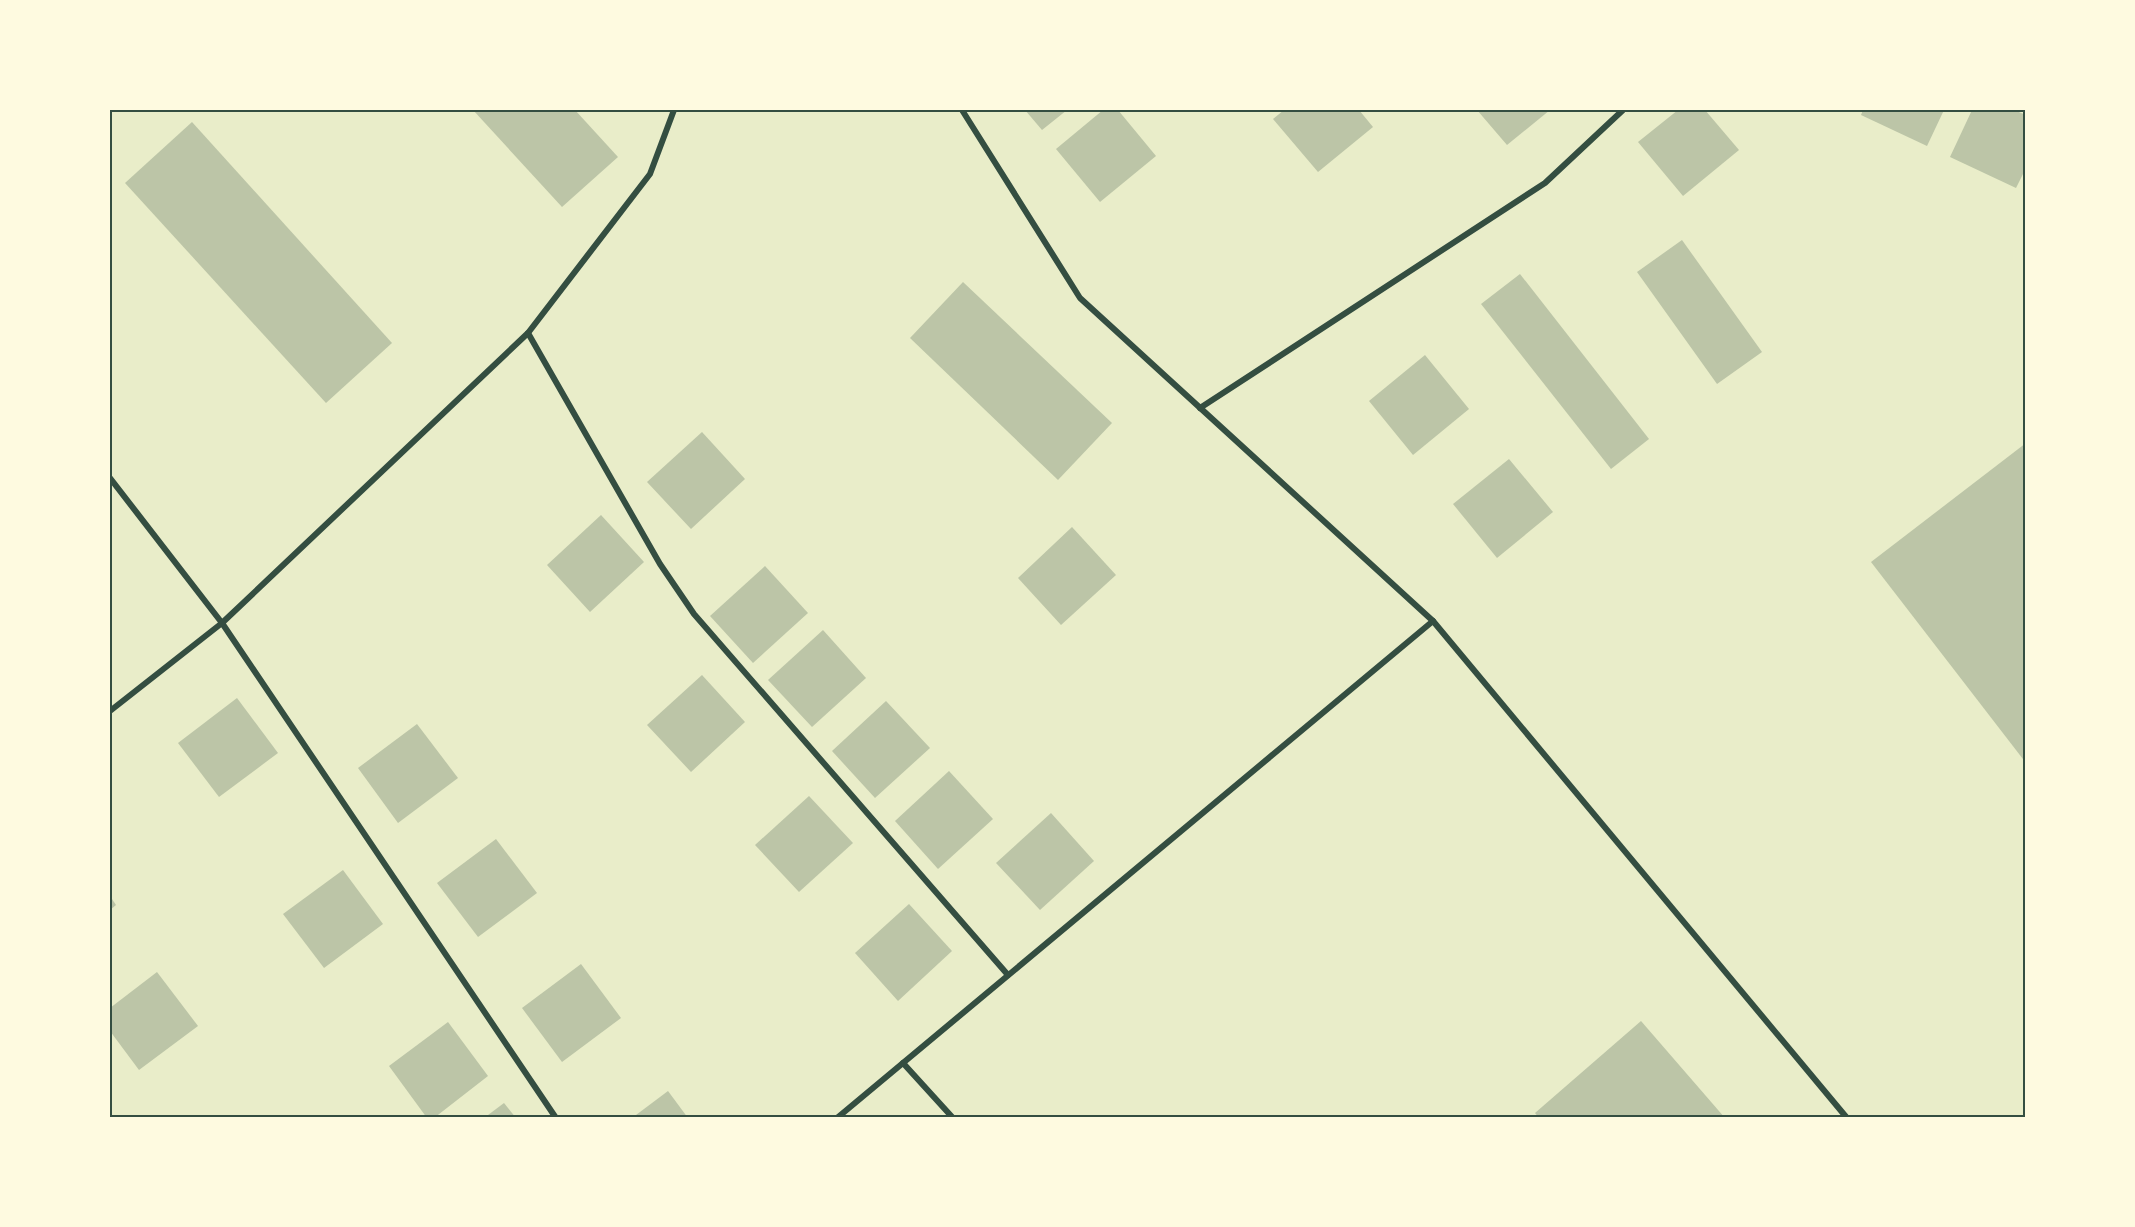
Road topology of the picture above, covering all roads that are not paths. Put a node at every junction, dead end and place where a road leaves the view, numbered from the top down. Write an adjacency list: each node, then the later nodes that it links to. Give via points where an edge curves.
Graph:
1 (674, 110): 4 (street, via 650,174)
2 (962, 110): 5 (street, via 1080,298)
3 (1623, 110): 5 (street, via 1545,183)
4 (528, 333): 8 (street); 10 (street, via 660,564 694,614)
5 (1200, 408): 7 (street)
6 (110, 478): 8 (street)
7 (1432, 621): 10 (street); 15 (street)
8 (222, 623): 9 (street); 12 (street)
9 (110, 711)
10 (1008, 975): 11 (street)
11 (903, 1063): 13 (street); 14 (street)
12 (556, 1118)
13 (837, 1118)
14 (953, 1118)
15 (1847, 1118)

